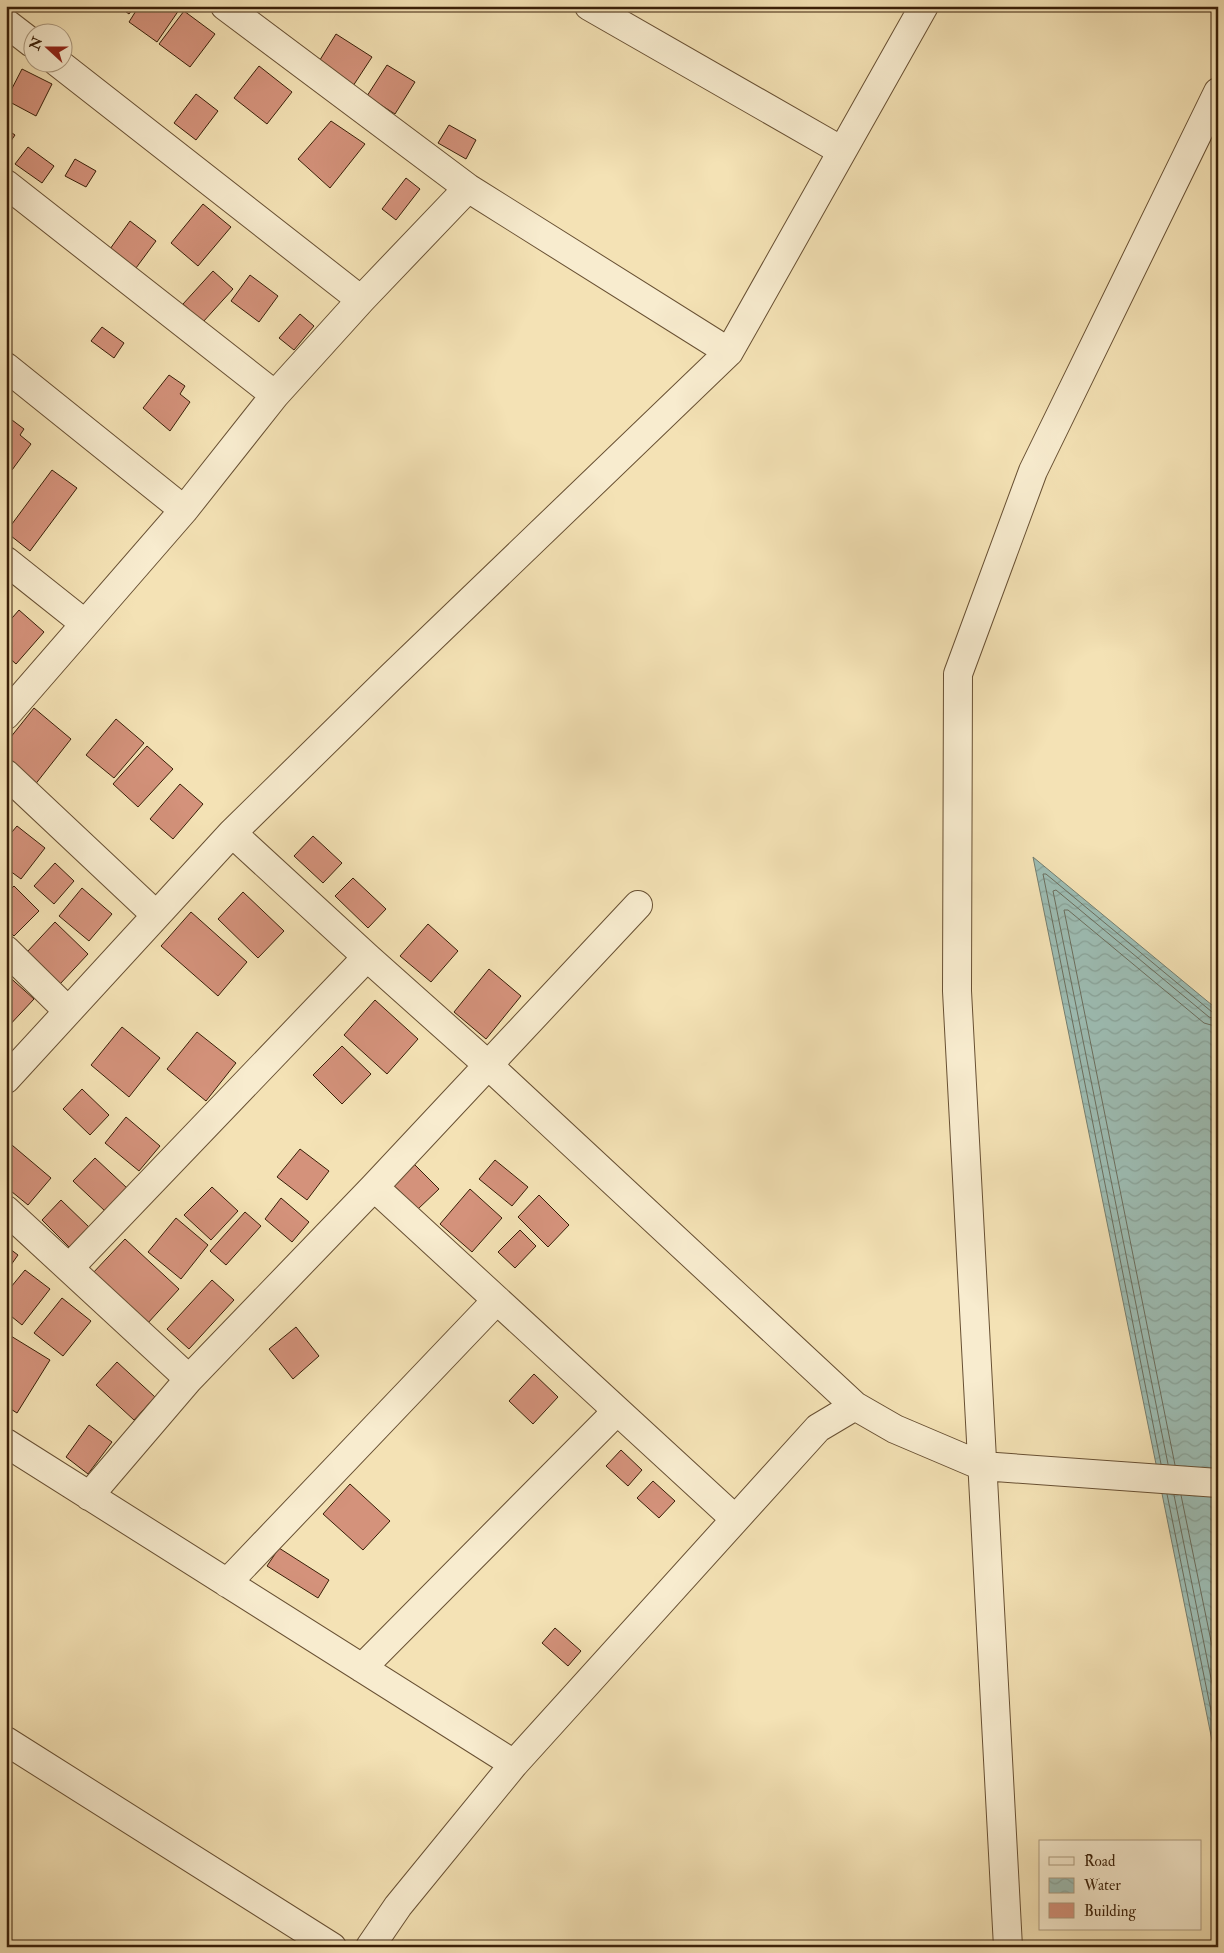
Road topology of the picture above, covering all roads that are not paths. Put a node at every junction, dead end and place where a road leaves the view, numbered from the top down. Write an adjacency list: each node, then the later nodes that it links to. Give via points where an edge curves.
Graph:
1 (225, 6): 10 (street)
2 (589, 6): 8 (street)
3 (924, 6): 8 (street)
4 (6, 22): 5 (street)
5 (22, 35)
6 (71, 72): 11 (street)
7 (1218, 92): 36 (street, via 1033,471 958,674 958,992)
8 (842, 151): 12 (street)
9 (6, 184): 14 (street)
10 (468, 188): 11 (street); 12 (street)
11 (361, 300): 14 (street)
12 (729, 352): 20 (street)
13 (6, 367): 15 (street)
14 (275, 395): 15 (street)
15 (184, 510): 17 (street)
16 (6, 561): 17 (street)
17 (84, 623): 18 (street)
18 (6, 715)
19 (6, 774): 22 (street)
20 (232, 832): 22 (street); 24 (street)
21 (638, 905): 26 (street)
22 (156, 916): 25 (street)
23 (6, 950): 25 (street)
24 (367, 957): 26 (street); 30 (street)
25 (68, 1011): 27 (street)
26 (488, 1065): 28 (street); 33 (street)
27 (6, 1080)
28 (374, 1187): 31 (street); 32 (street)
29 (6, 1210): 30 (street)
30 (69, 1268): 32 (street)
31 (496, 1300): 34 (street); 40 (street)
32 (189, 1379): 38 (street)
33 (854, 1406): 36 (street, via 895,1429); 39 (street, via 818,1428)
34 (617, 1410): 39 (street); 41 (street)
35 (6, 1443): 38 (street)
36 (982, 1466): 37 (street); 46 (street)
37 (1218, 1483)
38 (89, 1496): 40 (street)
39 (735, 1519): 43 (street)
40 (227, 1583): 41 (street)
41 (362, 1668): 43 (street)
42 (6, 1741): 44 (street)
43 (514, 1764): 45 (street, via 398,1906)
44 (332, 1947)
45 (370, 1947)
46 (1008, 1947)

